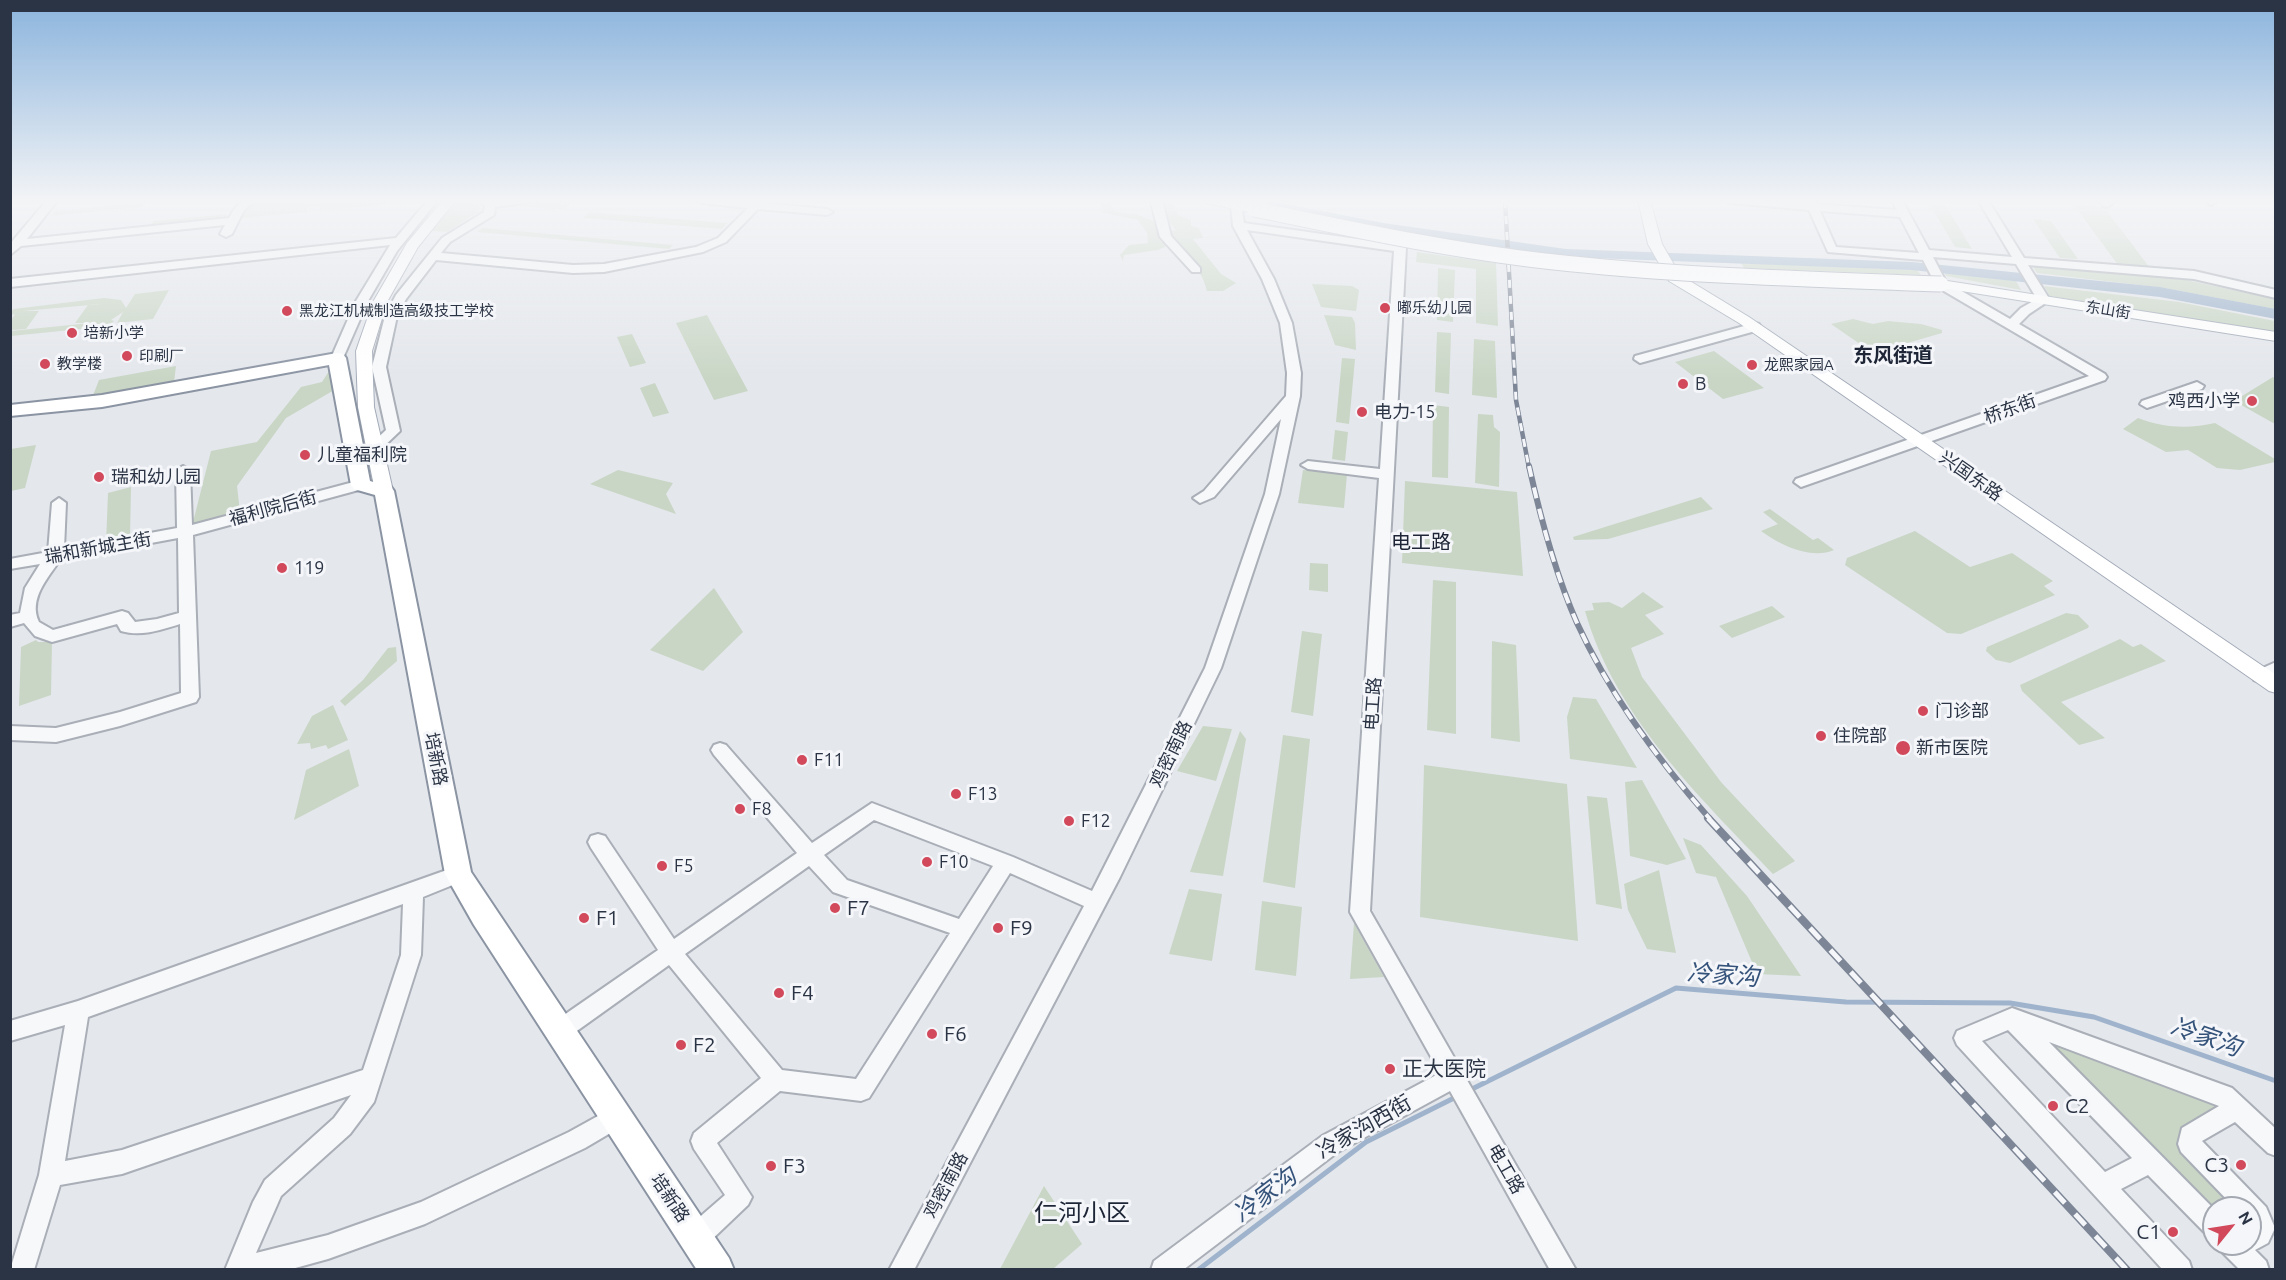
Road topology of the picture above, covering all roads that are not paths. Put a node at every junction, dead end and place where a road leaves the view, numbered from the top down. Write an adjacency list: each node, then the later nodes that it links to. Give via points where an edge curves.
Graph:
1 (225, 260): 17 (street)
2 (387, 260): 23 (street, via 362,302)
3 (404, 260): 30 (main road, 培新路, via 380,302 364,351 366,407)
4 (429, 260): 30 (street, via 400,298 392,316 379,367 393,431)
5 (470, 260): 6 (street, via 565,269 604,268)
6 (648, 260)
7 (1187, 260): 15 (street)
8 (1257, 260): 26 (street, 鸡密南路, via 1286,323 1294,373)
9 (1399, 260): 33 (street, 电工路)
10 (1536, 260): 16 (main road, 东山街, bridge, via 1637,270)
11 (1664, 260): 21 (main road, 兴国东路, via 1677,280)
12 (1928, 260): 16 (street)
13 (2000, 260): 14 (street)
14 (2020, 261): 18 (street, via 2194,275); 19 (street)
15 (1196, 270)
16 (1940, 282): 19 (main road, 东山街); 20 (street)
17 (10, 283)
18 (2276, 294)
19 (2044, 300): 20 (street); 22 (main road, 东山街)
20 (2011, 325): 29 (street, 桥东街, via 2100,377)
21 (1755, 327): 24 (street); 29 (main road, 兴国东路)
22 (2276, 337)
23 (337, 358): 28 (highway, via 102,401); 35 (highway)
24 (1640, 359)
25 (2197, 386): 27 (street)
26 (1293, 396): 36 (street, via 1209,494); 52 (street, 鸡密南路, via 1272,494 1213,668)
27 (2148, 404)
28 (10, 411)
29 (1920, 441): 34 (street, 桥东街); 44 (main road, 兴国东路)
30 (375, 447): 35 (main road, 培新路)
31 (1308, 465): 33 (street)
32 (183, 470): 38 (street)
33 (1387, 474): 59 (street, 电工路, via 1360,912)
34 (1801, 482)
35 (373, 488): 38 (street, 福利院后街); 50 (highway, 培新路)
36 (1200, 498)
37 (59, 503): 39 (street)
38 (185, 532): 39 (street, 瑞和新城主街); 42 (street)
39 (55, 556): 40 (street, 瑞和新城主街); 41 (street, via 31,594)
40 (10, 564)
41 (29, 616): 42 (street, via 32,627 52,636 122,617 127,627 136,628); 43 (street)
42 (187, 616): 45 (street, via 190,697 56,735)
43 (10, 621)
44 (2270, 676)
45 (10, 733)
46 (720, 750): 48 (street)
47 (598, 842): 54 (street)
48 (810, 854): 49 (street, via 872,811); 53 (street, via 840,886); 54 (street)
49 (1006, 863): 52 (street); 53 (street)
50 (458, 874): 51 (street); 58 (highway, 培新路)
51 (412, 892): 55 (street); 60 (street, via 411,955)
52 (1096, 902): 75 (street, 鸡密南路)
53 (963, 929): 61 (street, via 861,1090)
54 (672, 951): 58 (street); 61 (street)
55 (78, 1011): 57 (street); 66 (street)
56 (2012, 1018): 62 (street, via 2224,1096); 65 (street); 67 (street, via 1965,1038)
57 (10, 1031)
58 (559, 1031): 63 (highway, 培新路)
59 (1454, 1077): 76 (street, 冷家沟西街, via 1330,1144); 77 (street, 电工路)
60 (371, 1078): 66 (street, via 122,1162); 73 (street, via 366,1094 342,1126 273,1188)
61 (776, 1080): 70 (street, via 702,1141 740,1197)
62 (2237, 1108): 64 (street); 68 (street, via 2190,1136 2189,1144)
63 (616, 1117): 70 (highway, 培新路); 73 (street, via 577,1140 425,1212 328,1247)
64 (2276, 1145)
65 (2150, 1161): 67 (street); 69 (street)
66 (51, 1175): 72 (street)
67 (2103, 1186): 78 (street)
68 (2240, 1196)
69 (2202, 1214)
70 (696, 1237): 74 (highway, 培新路)
71 (2248, 1256): 79 (street)
72 (22, 1269)
73 (238, 1269)
74 (717, 1269)
75 (902, 1269)
76 (1163, 1269)
77 (1564, 1269)
78 (2180, 1269)
79 (2257, 1269)

